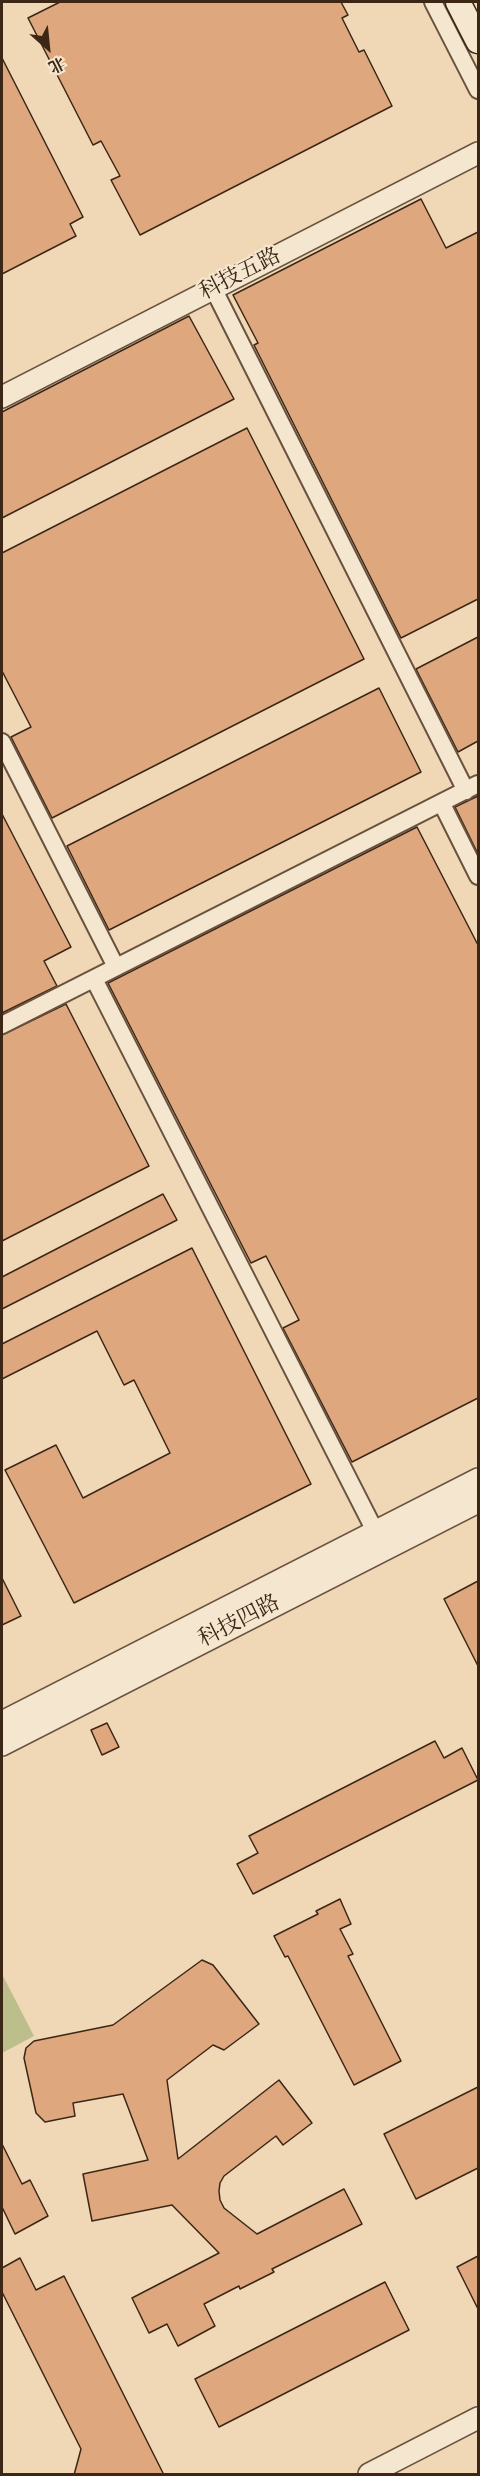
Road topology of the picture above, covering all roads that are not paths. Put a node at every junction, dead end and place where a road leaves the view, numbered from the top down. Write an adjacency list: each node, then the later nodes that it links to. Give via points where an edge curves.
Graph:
1 (433, 2): 4 (street)
2 (458, 2): 3 (main road)
3 (478, 41)
4 (478, 90)
5 (478, 153): 6 (street, 科技五路)
6 (214, 290): 7 (street, 科技五路); 9 (street)
7 (2, 398)
8 (2, 742): 12 (street)
9 (472, 787): 10 (street)
10 (442, 804): 11 (street); 12 (street)
11 (478, 876)
12 (116, 967): 13 (street)
13 (94, 979): 14 (street); 17 (street)
14 (2, 1025)
15 (478, 1479): 17 (street, 科技四路)
16 (478, 1502): 19 (street, 科技四路)
17 (375, 1531): 18 (street, 科技四路)
18 (2, 1722)
19 (2, 1745)
20 (478, 2418): 21 (street)
21 (369, 2475)

